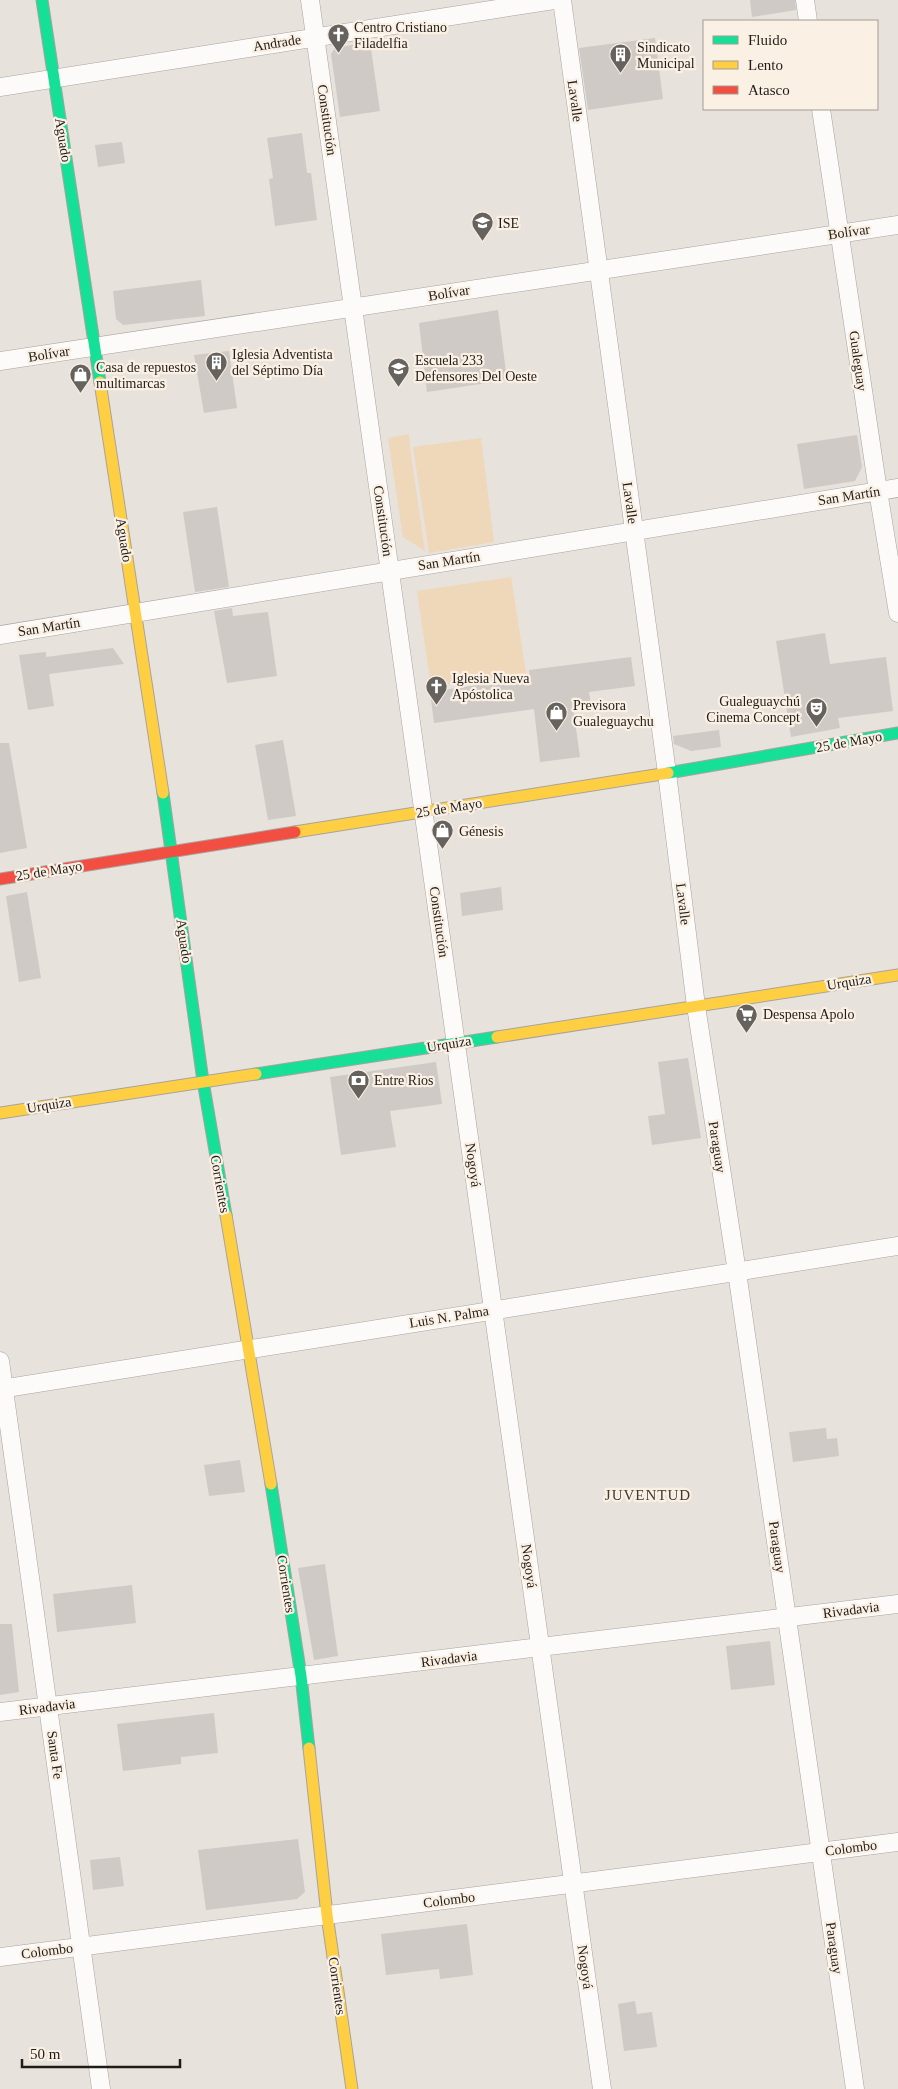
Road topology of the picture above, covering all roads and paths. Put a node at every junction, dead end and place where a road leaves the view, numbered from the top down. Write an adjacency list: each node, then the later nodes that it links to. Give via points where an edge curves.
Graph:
1 (42, 0): 8 (street, Aguado)
2 (310, 0): 7 (street, Constitución)
3 (554, 0): 7 (street, Andrade)
4 (562, 0): 13 (street, Lavalle)
5 (805, 0): 6 (street)
6 (808, 20)
7 (315, 37): 8 (street, Andrade); 14 (street, Constitución)
8 (54, 78): 9 (street, Andrade); 15 (street, Aguado)
9 (0, 87)
10 (821, 110): 12 (street, Gualeguay)
11 (898, 225): 12 (street, Bolívar)
12 (840, 234): 13 (street, Bolívar); 18 (street, Gualeguay)
13 (598, 270): 14 (street, Bolívar); 19 (street, Lavalle)
14 (353, 307): 15 (street, Bolívar); 20 (street, Constitución)
15 (94, 347): 16 (street, Bolívar); 21 (street, Aguado)
16 (0, 361)
17 (898, 488): 18 (street, San Martín)
18 (878, 491): 19 (street, San Martín); 22 (street, Gualeguay)
19 (634, 531): 20 (street, San Martín); 25 (street, Lavalle)
20 (390, 571): 21 (street, San Martín); 26 (street, Constitución)
21 (135, 613): 23 (street, San Martín); 27 (street, Aguado)
22 (898, 613)
23 (0, 635)
24 (898, 733): 25 (street, 25 de Mayo)
25 (667, 773): 26 (street, 25 de Mayo); 30 (street, Lavalle)
26 (423, 812): 27 (street, 25 de Mayo); 31 (street, Constitución)
27 (172, 852): 28 (street, 25 de Mayo); 32 (street, Aguado)
28 (0, 879)
29 (898, 975): 30 (street, Urquiza)
30 (696, 1006): 31 (street, Urquiza); 35 (street, Paraguay)
31 (455, 1043): 32 (street, Urquiza); 36 (street, Nogoyá)
32 (202, 1082): 33 (street, Urquiza); 37 (street, Corrientes)
33 (0, 1113)
34 (898, 1246): 35 (street, Luis N. Palma)
35 (737, 1272): 36 (street, Luis N. Palma); 41 (street, Paraguay)
36 (493, 1310): 37 (street, Luis N. Palma); 42 (street, Nogoyá)
37 (249, 1349): 39 (street, Luis N. Palma); 43 (street, Corrientes)
38 (0, 1361): 39 (street, Santa Fe)
39 (2, 1388): 44 (street, Santa Fe)
40 (898, 1604): 41 (street, Rivadavia)
41 (787, 1618): 42 (street, Rivadavia); 47 (street, Paraguay)
42 (540, 1648): 43 (street, Rivadavia); 48 (street, Nogoyá)
43 (301, 1676): 44 (street, Rivadavia); 49 (street, Corrientes)
44 (48, 1707): 45 (street, Rivadavia); 50 (street, Santa Fe)
45 (0, 1712)
46 (898, 1842): 47 (street, Colombo)
47 (820, 1852): 48 (street, Colombo); 55 (street, Paraguay)
48 (574, 1884): 49 (street, Colombo); 54 (street, Nogoyá)
49 (327, 1915): 50 (street, Colombo); 53 (street, Corrientes)
50 (81, 1947): 51 (street, Colombo); 52 (street, Santa Fe)
51 (0, 1958)
52 (101, 2089)
53 (352, 2089)
54 (602, 2089)
55 (855, 2089)

